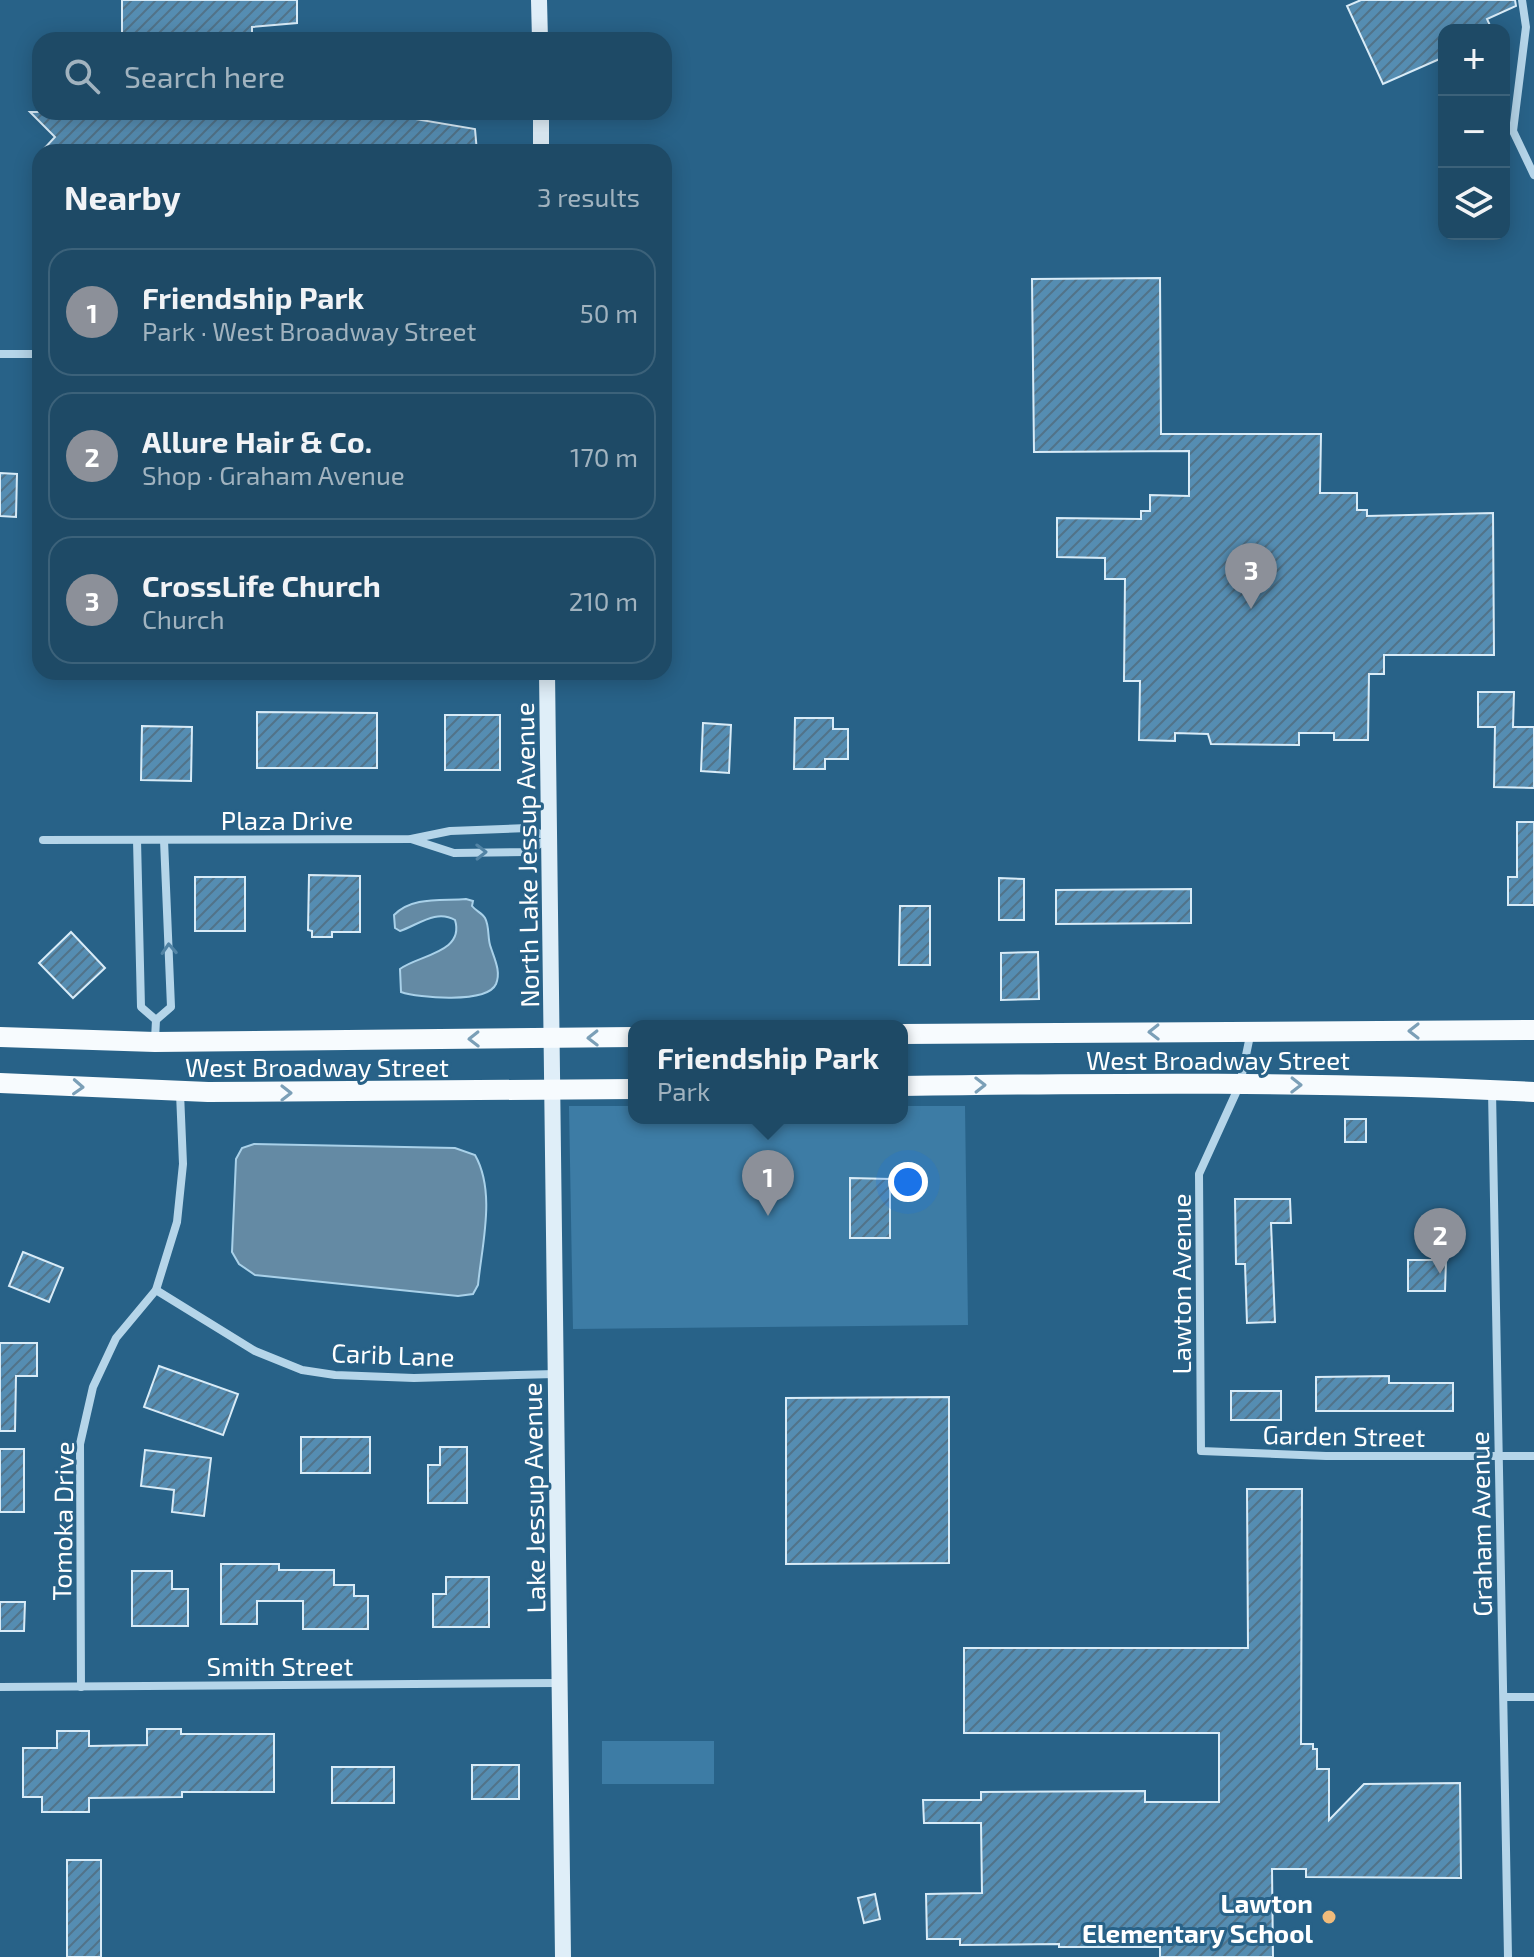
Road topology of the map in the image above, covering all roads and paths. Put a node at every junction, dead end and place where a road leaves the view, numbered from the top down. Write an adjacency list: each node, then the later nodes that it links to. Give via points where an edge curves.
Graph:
1 (539, 0): 3 (street)
2 (1522, 0): 6 (street, via 1526,27 1513,131)
3 (540, 32)
4 (541, 120): 5 (street)
5 (541, 144)
6 (1534, 175)
7 (0, 354): 8 (street)
8 (32, 354)
9 (547, 680): 10 (street, North Lake Jessup Avenue)
10 (549, 838): 11 (street, Plaza Drive, via 528,828 450,831); 11 (street, Plaza Drive, one-way to 10, via 454,853 526,852); 21 (street, North Lake Jessup Avenue)
11 (411, 839): 14 (street, Plaza Drive)
12 (43, 840): 13 (street, Plaza Drive)
13 (137, 840): 14 (street, Plaza Drive); 15 (street, via 141,1007)
14 (164, 840): 15 (street, one-way to 14, via 171,1007)
15 (156, 1020): 22 (street)
16 (1534, 1030): 17 (main road, West Broadway Street, one-way to 17)
17 (1251, 1031): 18 (main road, West Broadway Street, one-way to 18); 24 (street, Lawton Avenue)
18 (908, 1034)
19 (0, 1037): 22 (main road, West Broadway Street)
20 (628, 1037): 21 (main road, West Broadway Street, one-way to 21)
21 (552, 1038): 22 (main road, West Broadway Street, one-way to 22); 27 (street, Lake Jessup Avenue)
22 (155, 1042)
23 (0, 1083): 29 (main road, West Broadway Street, one-way to 29)
24 (1240, 1084): 25 (main road, West Broadway Street, one-way to 24); 28 (main road, West Broadway Street, one-way to 28); 33 (street, Lawton Avenue, via 1199,1174)
25 (908, 1086)
26 (628, 1089): 27 (main road, West Broadway Street)
27 (552, 1090): 29 (main road, West Broadway Street, one-way to 27); 32 (street, Lake Jessup Avenue)
28 (1492, 1090): 30 (main road, West Broadway Street); 34 (street, Graham Avenue)
29 (180, 1092): 31 (street, Tomoka Drive, via 183,1164 177,1222)
30 (1534, 1092)
31 (156, 1290): 32 (street, Carib Lane, via 255,1351 302,1370 414,1378); 38 (street, Tomoka Drive, via 116,1338 93,1387 80,1444)
32 (555, 1374): 36 (street, Lake Jessup Avenue)
33 (1201, 1451): 34 (street, Garden Street)
34 (1498, 1456): 35 (street, Garden Street); 39 (street, Graham Avenue)
35 (1534, 1456)
36 (560, 1683): 38 (street, Smith Street); 41 (street, Lake Jessup Avenue)
37 (0, 1687): 38 (street, Smith Street)
38 (81, 1687)
39 (1504, 1697): 40 (street); 42 (street, Graham Avenue)
40 (1534, 1697)
41 (563, 1957)
42 (1508, 1957)

